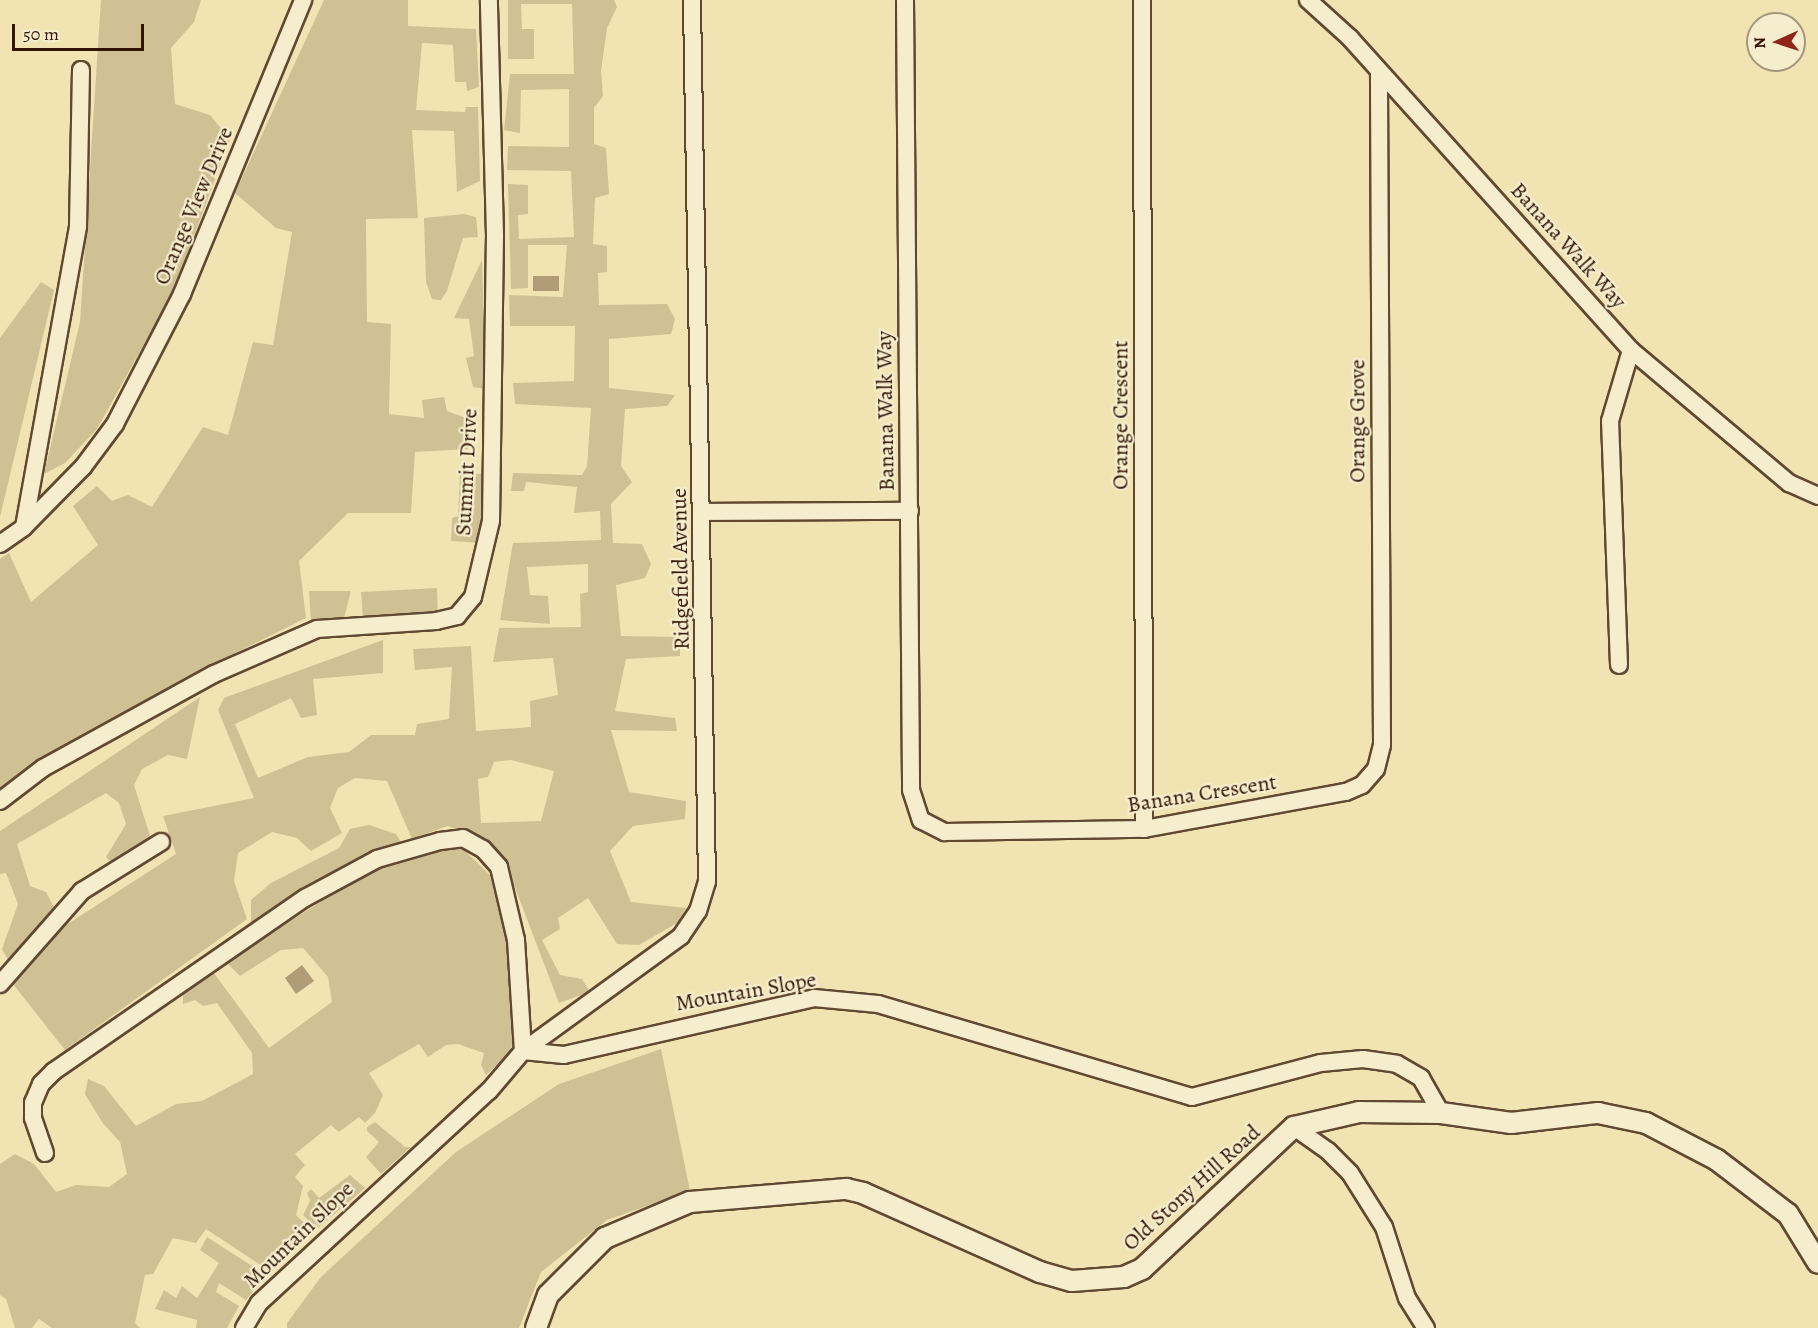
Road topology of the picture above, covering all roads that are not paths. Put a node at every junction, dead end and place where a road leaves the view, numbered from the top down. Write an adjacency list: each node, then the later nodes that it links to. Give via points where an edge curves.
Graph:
1 (303, 0): 13 (street, Orange View Drive, via 182,294 115,424 83,467)
2 (489, 0): 17 (street, Summit Drive, via 495,235 490,521 473,597 457,616 436,621 317,629 214,674 43,768)
3 (692, 0): 12 (street, Ridgefield Avenue)
4 (905, 0): 11 (street, Banana Walk Way)
5 (1142, 0): 19 (street, Orange Crescent)
6 (1308, 0): 8 (street, Banana Walk Way, via 1322,9)
7 (81, 70): 13 (street, via 78,226)
8 (1379, 71): 9 (street, Banana Walk Way); 16 (street, Orange Grove, via 1382,745)
9 (1631, 350): 10 (street, Banana Walk Way, via 1789,483); 15 (street, via 1611,421)
10 (1818, 496)
11 (910, 511): 12 (street); 18 (street, Banana Walk Way, via 911,790)
12 (703, 512): 22 (street, Ridgefield Avenue, via 707,881 698,911 681,936)
13 (23, 528): 14 (street, Orange View Drive)
14 (0, 544)
15 (1619, 665)
16 (1376, 769): 19 (street, Banana Crescent, via 1362,786 1346,792)
17 (0, 801)
18 (921, 820): 19 (street, Banana Crescent, via 945,832)
19 (1144, 829)
20 (161, 842): 21 (street, via 82,891)
21 (0, 984)
22 (523, 1051): 23 (street, Mountain Slope, via 564,1055 814,998 878,1004 1192,1097 1321,1063 1363,1059 1397,1064 1420,1078); 25 (street, via 516,940 499,867 483,849 463,838 440,841 377,859 306,898 54,1071 41,1084 33,1103 33,1118); 27 (street, Mountain Slope, via 489,1091 259,1302)
23 (1441, 1113): 24 (street, Old Stony Hill Road, via 1359,1112); 26 (street, Old Stony Hill Road, via 1511,1123 1598,1113 1646,1123 1717,1160 1788,1214)
24 (1294, 1127): 28 (street, Old Stony Hill Road, via 1142,1269 1124,1277 1072,1281 1040,1272 863,1193 846,1189 690,1202 605,1238 548,1295); 29 (street, via 1328,1151 1350,1173 1384,1227 1407,1298)
25 (45, 1153)
26 (1818, 1263)
27 (244, 1328)
28 (536, 1328)
29 (1426, 1328)

